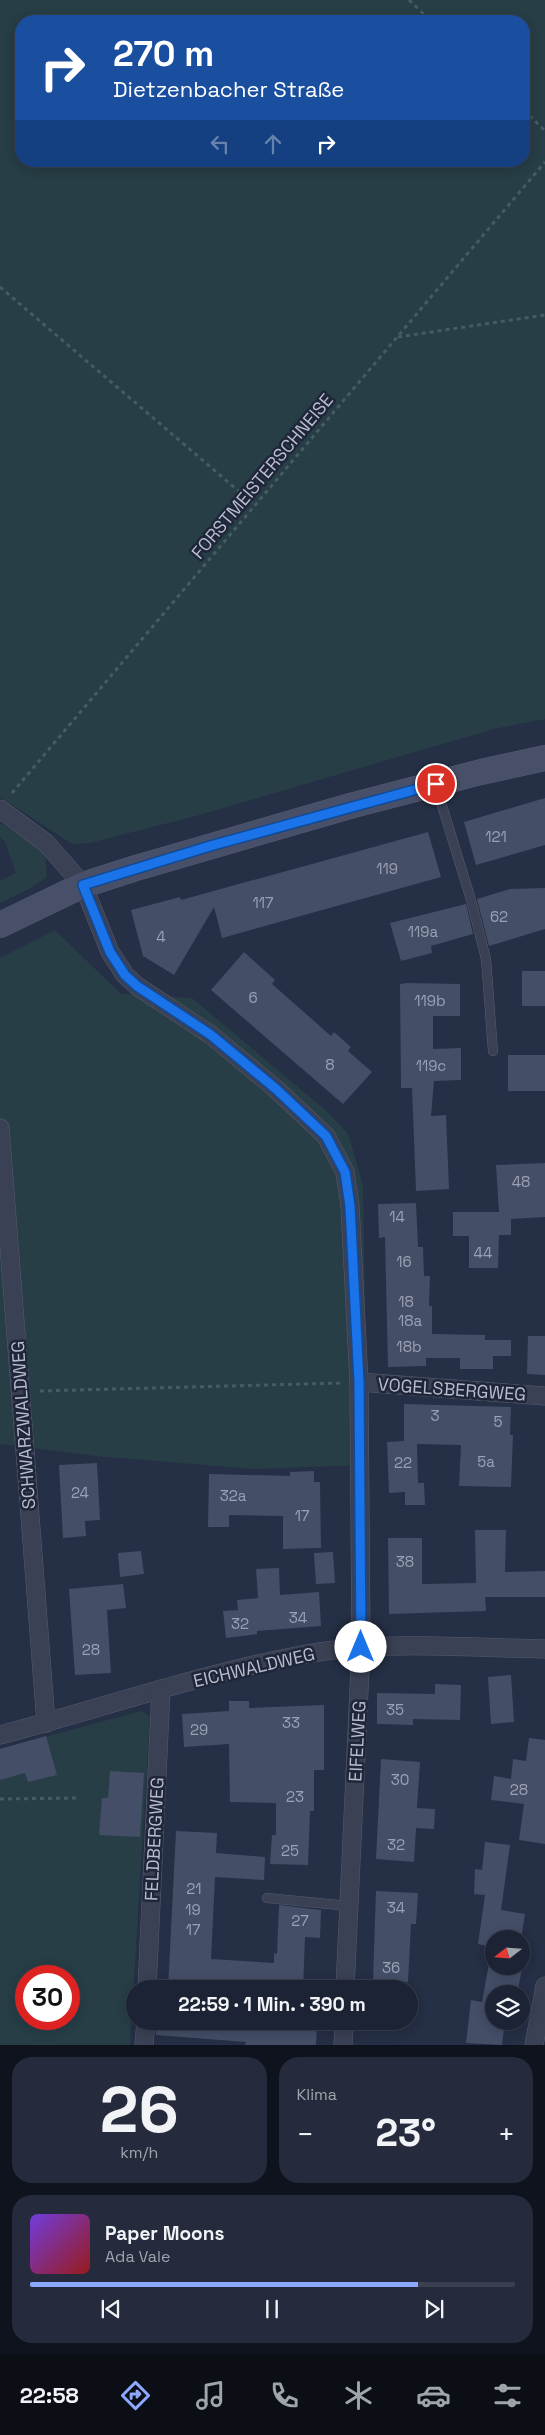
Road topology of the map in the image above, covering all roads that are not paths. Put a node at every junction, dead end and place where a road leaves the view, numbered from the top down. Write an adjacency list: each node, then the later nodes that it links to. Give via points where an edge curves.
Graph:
1 (545, 758): 2 (main road)
2 (436, 784): 4 (main road, via 210,846); 6 (lane, via 486,959)
3 (3, 804): 4 (street, EIFELWEG, via 46,843)
4 (83, 885): 5 (main road); 8 (street, EIFELWEG, via 110,952 125,975 242,1060 307,1117 326,1136 338,1156 345,1172 350,1206)
5 (0, 924)
6 (493, 1051)
7 (0, 1128): 13 (street, SCHWARZWALDWEG)
8 (359, 1382): 9 (street, VOGELSBERGWEG); 10 (street, EIFELWEG)
9 (545, 1396)
10 (361, 1647): 11 (street, EICHWALDWEG); 12 (street, EICHWALDWEG, via 308,1654); 16 (street, EIFELWEG)
11 (545, 1648)
12 (161, 1690): 13 (street, EICHWALDWEG); 17 (street, FELDBERGWEG)
13 (46, 1723): 14 (street, EICHWALDWEG)
14 (0, 1735)
15 (267, 1898): 16 (lane)
16 (349, 1906): 18 (street, EIFELWEG)
17 (147, 1980)
18 (345, 1980)
19 (545, 1986): 24 (street)
20 (145, 2030): 22 (street)
21 (344, 2030): 23 (street)
22 (144, 2045)
23 (343, 2045)
24 (534, 2045)

